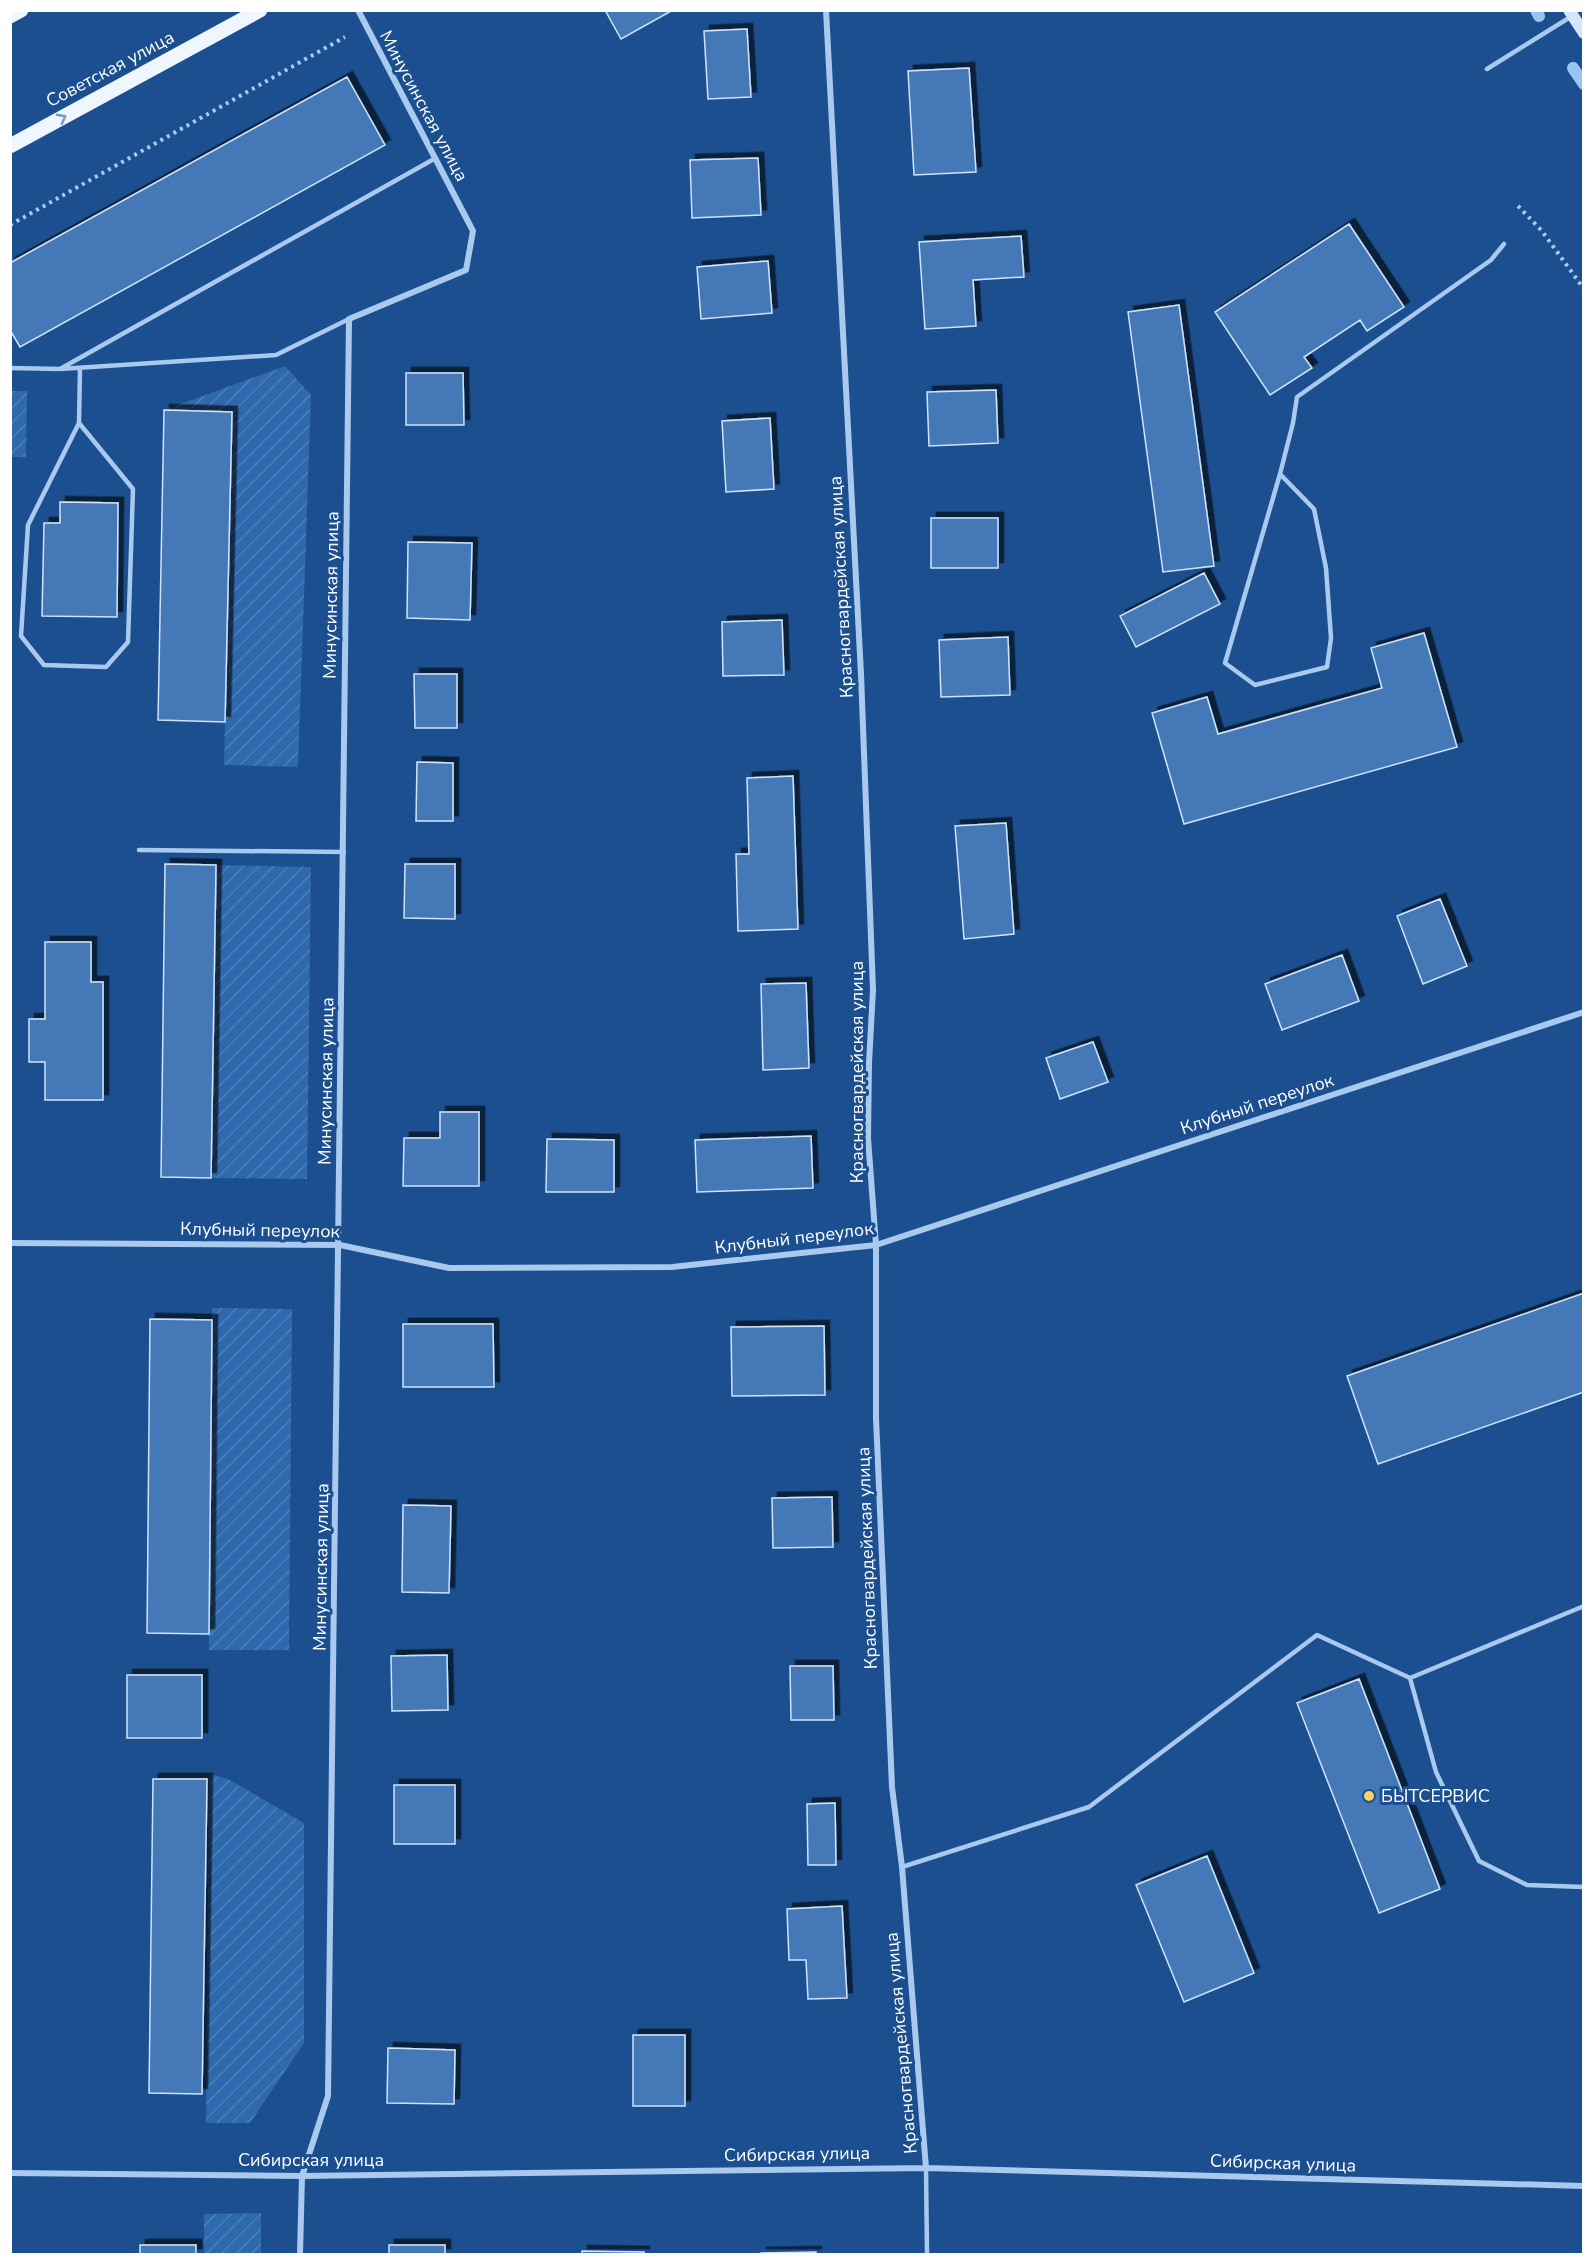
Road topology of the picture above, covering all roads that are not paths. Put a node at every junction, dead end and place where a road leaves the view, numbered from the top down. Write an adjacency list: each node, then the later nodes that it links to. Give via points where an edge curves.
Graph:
1 (21, 10): 6 (main road)
2 (260, 10): 9 (main road, Советская улица, one-way to 2)
3 (358, 10): 10 (street, Минусинская улица)
4 (826, 10): 23 (street, Красногвардейская улица, via 861,674 873,990 868,1138)
5 (1570, 13): 7 (main road); 8 (lane)
6 (10, 16)
7 (1584, 33)
8 (1487, 69)
9 (10, 146)
10 (434, 159): 12 (street, Минусинская улица, via 473,231 466,270); 15 (lane)
11 (1504, 244): 17 (lane, via 1491,260 1297,397)
12 (349, 319): 14 (lane, via 276,355); 19 (street, Минусинская улица)
13 (10, 368): 15 (lane)
14 (80, 368): 15 (lane); 16 (lane)
15 (60, 369)
16 (79, 423): 16 (lane, via 28,525 21,636 44,665 106,668 128,642 133,489)
17 (1280, 474): 17 (lane, via 1314,509 1326,568 1331,638 1327,667 1255,686 1225,663)
18 (139, 850): 19 (lane)
19 (344, 852): 22 (street, Минусинская улица)
20 (1584, 1012): 23 (street, Клубный переулок)
21 (10, 1243): 22 (street, Клубный переулок)
22 (340, 1245): 23 (street, Клубный переулок, via 449,1268 672,1267); 30 (street, Минусинская улица, via 328,2096)
23 (876, 1245): 26 (street, Красногвардейская улица, via 877,1442 892,1787)
24 (1584, 1606): 25 (lane)
25 (1410, 1678): 26 (lane, via 1317,1635 1089,1807); 27 (lane, via 1436,1772 1479,1861 1527,1885)
26 (902, 1867): 28 (street, Красногвардейская улица)
27 (1584, 1887)
28 (926, 2168): 30 (street, Сибирская улица); 31 (street, Сибирская улица); 33 (lane)
29 (10, 2173): 30 (street, Сибирская улица)
30 (302, 2176): 32 (street, Минусинская улица)
31 (1584, 2186)
32 (300, 2254)
33 (927, 2254)

